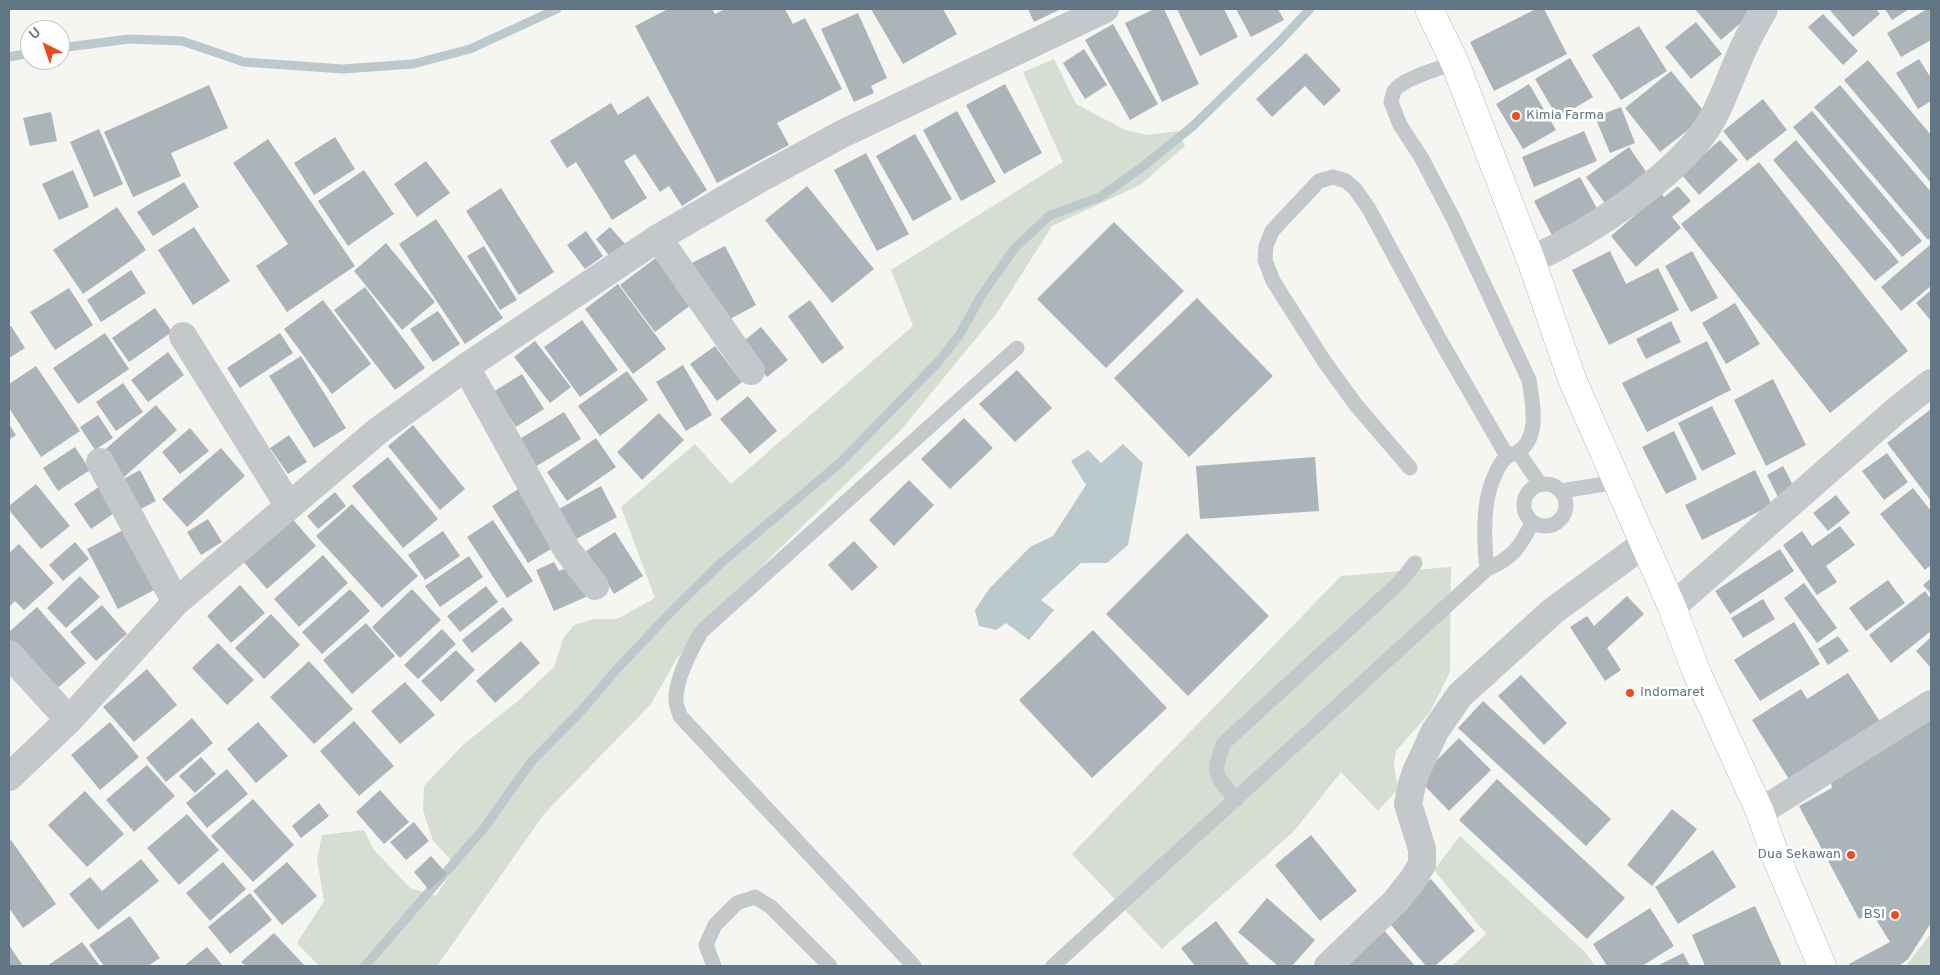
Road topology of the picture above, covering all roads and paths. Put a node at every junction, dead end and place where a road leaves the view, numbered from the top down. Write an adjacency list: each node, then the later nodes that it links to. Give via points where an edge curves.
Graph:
1 (1105, 9): 5 (street, via 842,134)
2 (1429, 9): 4 (street)
3 (1764, 9): 6 (street, via 1743,47 1714,116 1685,154 1614,212)
4 (1455, 63): 6 (street); 12 (lane, via 1422,74 1400,86 1394,90 1390,102 1454,220 1529,380 1533,408 1530,436)
5 (658, 238): 9 (street); 10 (street)
6 (1531, 260): 15 (street, via 1572,379)
7 (183, 336): 18 (street)
8 (1017, 348): 34 (lane, via 701,632 681,677 676,700 680,716)
9 (466, 367): 18 (street, via 379,430); 23 (street, via 567,550)
10 (751, 371)
11 (1931, 383): 25 (street)
12 (1513, 454): 14 (lane, via 1440,340 1355,189 1346,181 1333,177 1319,181 1272,231 1265,260 1273,281 1324,361 1356,405); 16 (lane); 22 (lane, via 1495,474 1490,488 1484,541)
13 (100, 462): 24 (street)
14 (1410, 468)
15 (1618, 482): 17 (lane); 20 (street)
16 (1540, 484): 17 (lane, via 1548,483); 19 (lane, via 1529,490 1523,501 1524,513)
17 (1561, 491): 19 (lane, via 1566,500 1566,510 1561,519 1552,525)
18 (289, 506): 24 (street)
19 (1532, 523): 22 (lane, via 1521,546 1507,560)
20 (1644, 544): 25 (street); 36 (street, via 1552,612 1460,695 1435,732 1412,784 1408,804 1422,849 1422,864 1396,901)
21 (1415, 563): 30 (lane, via 1400,582 1224,742 1215,764 1218,778)
22 (1487, 570): 30 (lane)
23 (595, 586)
24 (176, 602): 28 (street)
25 (1672, 607): 31 (street, via 1696,671)
26 (9, 654): 28 (street)
27 (1931, 704): 31 (street)
28 (69, 720): 29 (street)
29 (9, 777)
30 (1236, 800): 35 (lane)
31 (1760, 812): 37 (street)
32 (714, 966): 33 (lane, via 706,945 715,925 736,903 755,897 771,908)
33 (830, 966)
34 (914, 966)
35 (1053, 966)
36 (1328, 966)
37 (1822, 966)

